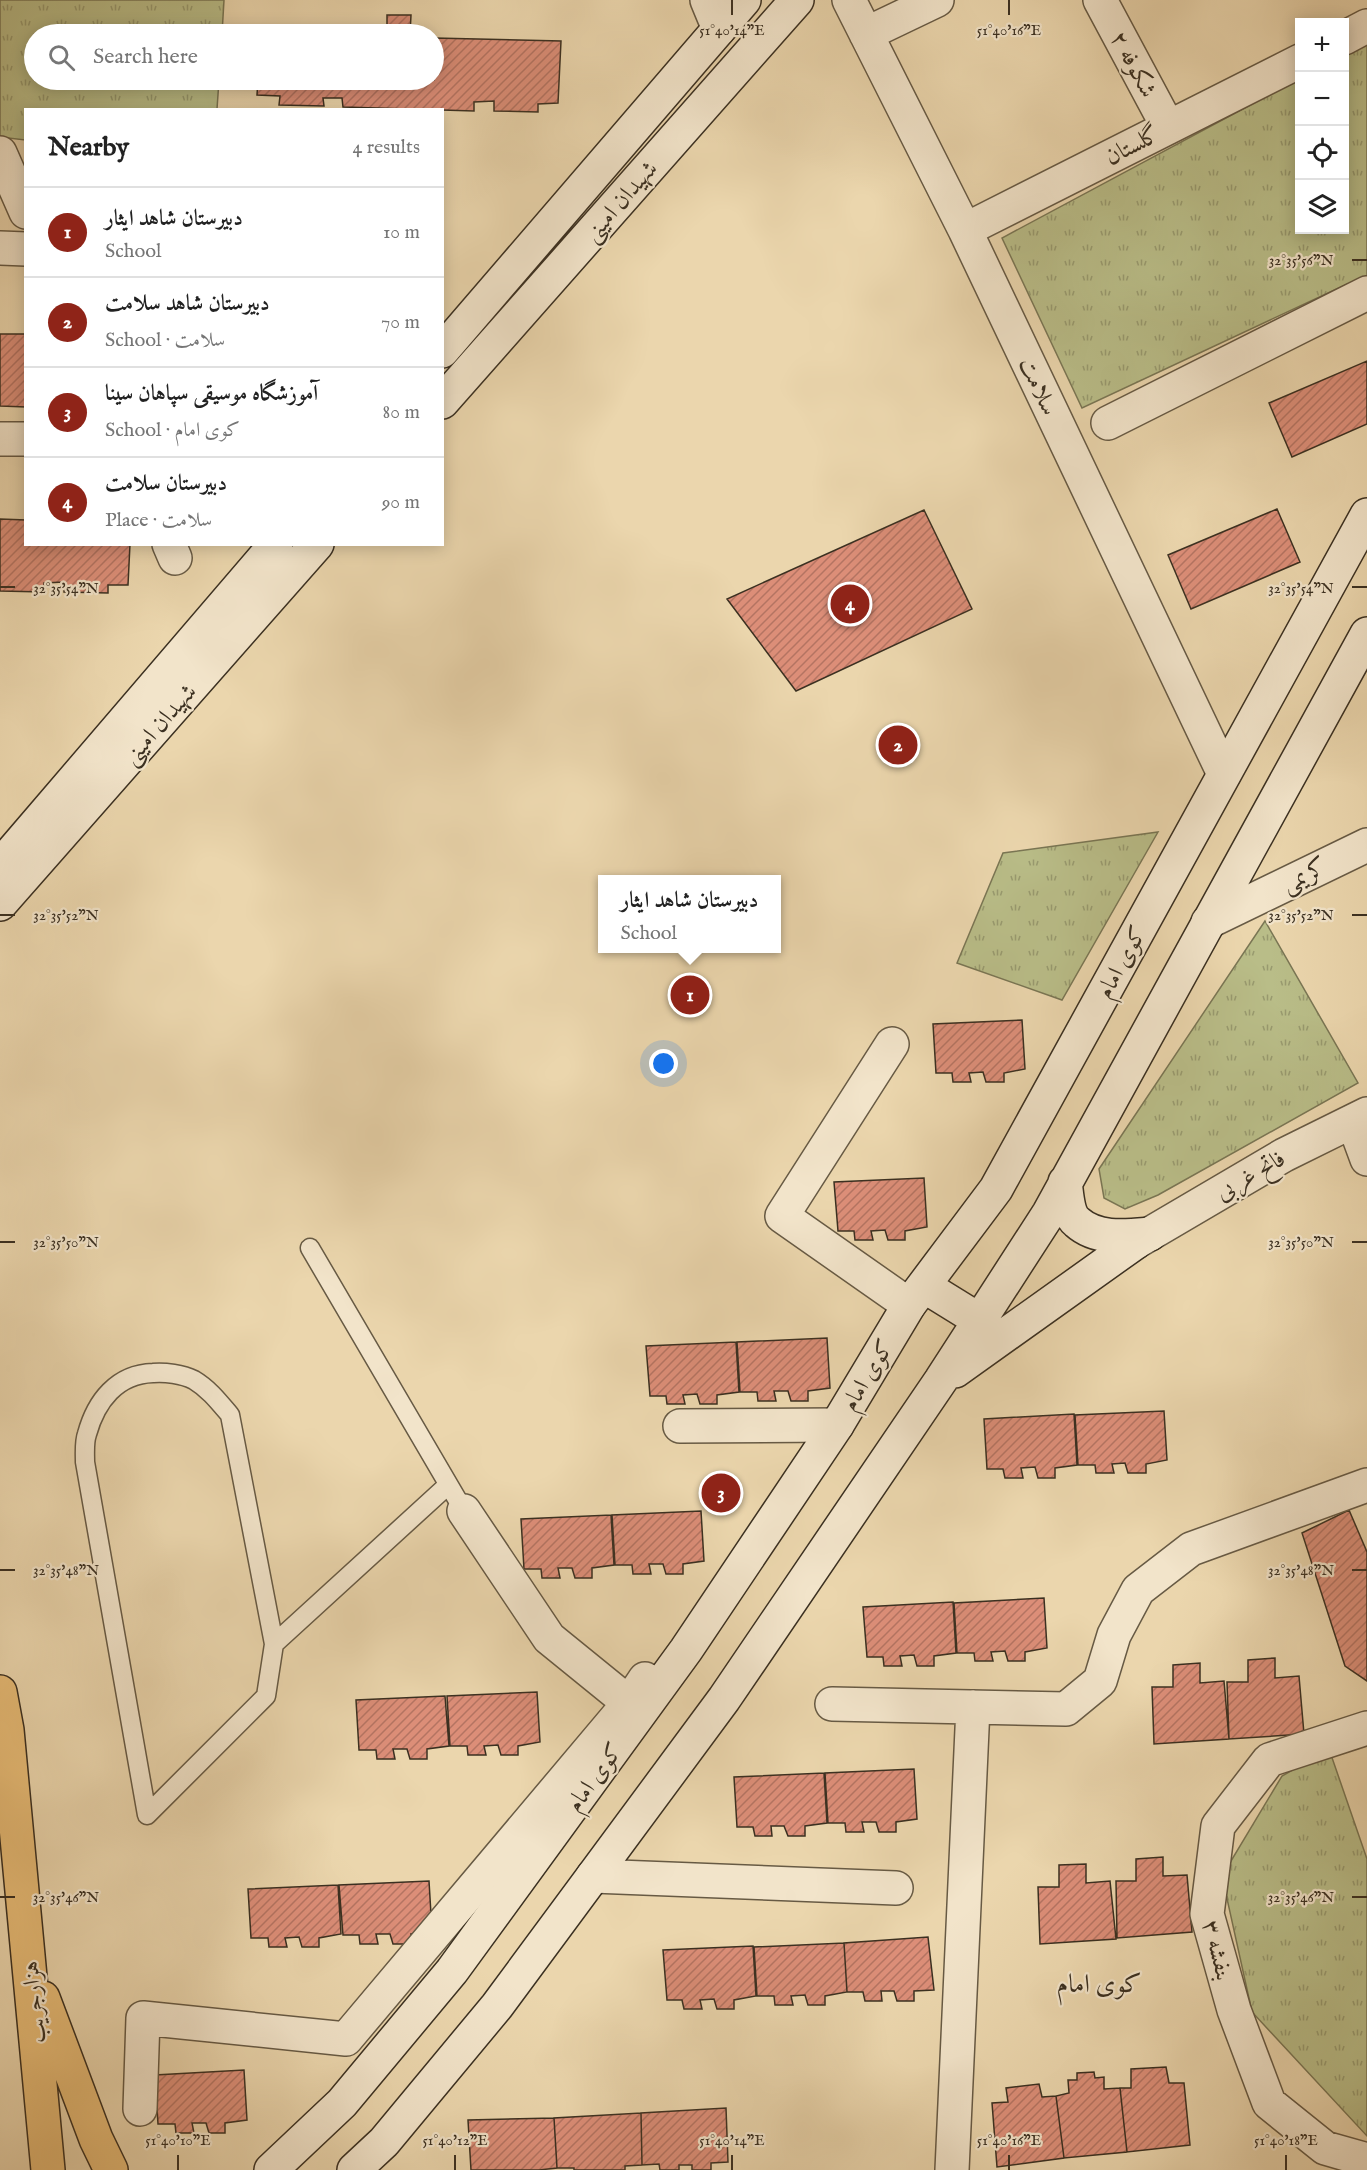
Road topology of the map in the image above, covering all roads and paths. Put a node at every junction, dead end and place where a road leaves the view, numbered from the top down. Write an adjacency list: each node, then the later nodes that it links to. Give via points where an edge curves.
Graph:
1 (744, 0): 6 (street, شهیدان امینی)
2 (797, 0): 19 (street, شهیدان امینی)
3 (849, 0): 8 (street, سلامت)
4 (938, 0): 8 (street)
5 (1100, 0): 11 (street, شکوفه ۲)
6 (713, 15): 18 (street, شهیدان امینی)
7 (1367, 26): 9 (street)
8 (866, 34): 14 (street, سلامت)
9 (1349, 35)
10 (1295, 63): 11 (street, گلستان)
11 (1168, 127): 14 (street, گلستان)
12 (0, 153): 13 (street)
13 (24, 207)
14 (965, 230): 27 (street, سلامت)
15 (0, 249): 16 (street)
16 (24, 249)
17 (1367, 292): 20 (street)
18 (444, 349)
19 (444, 400)
20 (1107, 423)
21 (0, 439): 22 (street)
22 (24, 439)
23 (1367, 515): 27 (street, کوی امام)
24 (274, 546): 29 (street, شهیدان امینی)
25 (315, 546): 30 (street, شهیدان امینی)
26 (1367, 634): 31 (street)
27 (1224, 774): 38 (street, کوی امام, via 996,1189)
28 (1367, 845): 31 (street, کریمی)
29 (0, 866)
30 (0, 904)
31 (1208, 922): 35 (street)
32 (892, 1044): 38 (street, via 782,1216)
33 (1360, 1118): 34 (street); 36 (street, فاتح غربی, via 1284,1155)
34 (1367, 1159)
35 (1065, 1182): 36 (street, via 1076,1222 1116,1237); 39 (street)
36 (1143, 1238): 40 (street, فاتح غربی)
37 (310, 1248): 44 (lane)
38 (917, 1296): 39 (street); 41 (street, کوی امام)
39 (979, 1320): 40 (street)
40 (941, 1380): 53 (street, via 724,1699)
41 (837, 1425): 42 (street); 47 (street, کوی امام)
42 (680, 1426)
43 (1367, 1485): 51 (street, via 1191,1549 1138,1590 1114,1635 1100,1681 1066,1709)
44 (456, 1498): 46 (lane); 49 (street, via 549,1638)
45 (681, 1630): 49 (street)
46 (274, 1644): 46 (lane, via 266,1696 147,1815 85,1462 86,1436 96,1409 111,1388 138,1373 164,1372 192,1379 213,1393 231,1415)
47 (664, 1681): 49 (street); 60 (street, کوی امام, via 452,1971 342,2103)
48 (0, 1692): 55 (main road, هزارجریب, via 8,1730)
49 (629, 1703): 56 (street, via 346,2039 143,2018)
50 (832, 1704): 51 (street)
51 (973, 1707): 62 (street)
52 (1367, 1728): 57 (street, بنفشه ۳, via 1269,1760 1218,1826 1207,1914 1234,2010 1269,2103 1325,2148)
53 (593, 1876): 54 (street); 61 (street, via 497,2006 384,2142)
54 (896, 1888)
55 (29, 1963): 58 (main road, هزارجریب); 59 (main road)
56 (140, 2109)
57 (1367, 2160)
58 (48, 2170)
59 (111, 2170)
60 (271, 2170)
61 (354, 2170)
62 (952, 2170)

